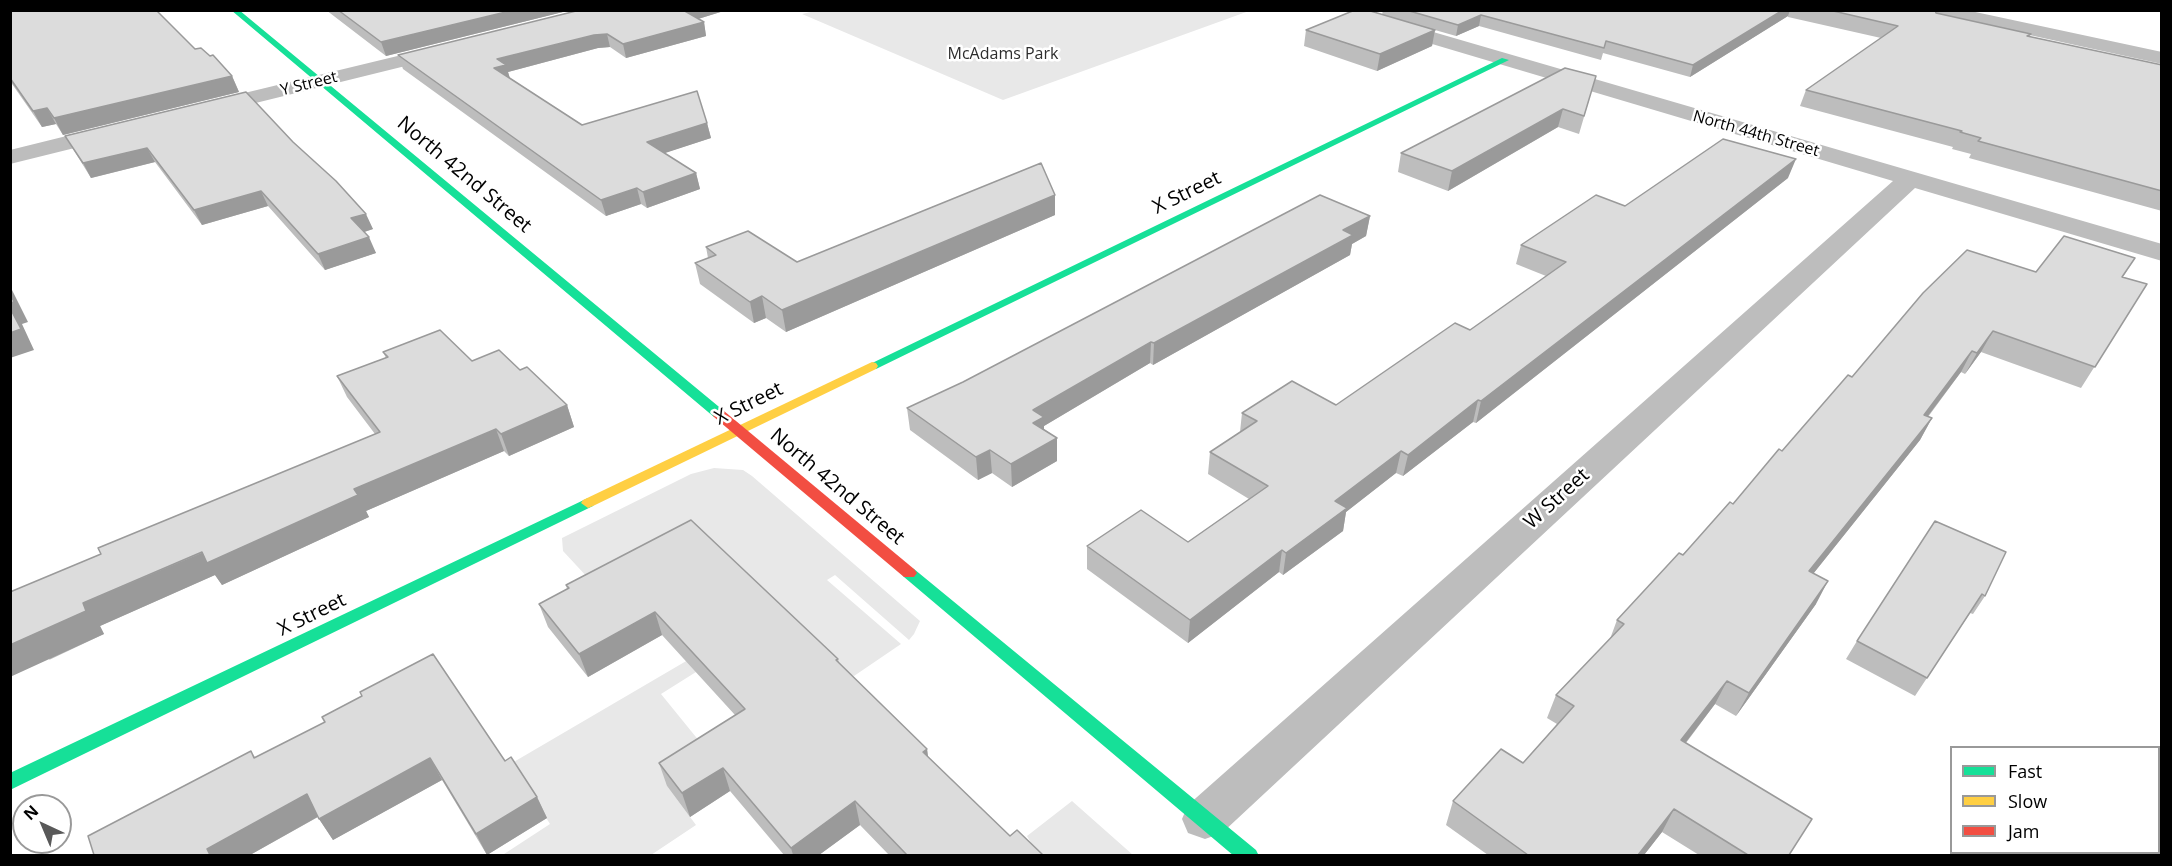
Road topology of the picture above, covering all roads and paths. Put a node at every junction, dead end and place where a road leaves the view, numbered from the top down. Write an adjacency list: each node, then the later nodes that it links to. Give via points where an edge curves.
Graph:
1 (234, 10): 8 (street, North 42nd Street)
2 (1938, 10): 3 (street)
3 (2001, 16): 6 (street)
4 (1372, 21): 7 (street, North 44th Street)
5 (458, 47): 8 (street, Y Street)
6 (2162, 58)
7 (1505, 60): 12 (street, North 44th Street); 14 (street, X Street)
8 (320, 81): 9 (street, Y Street); 14 (street, North 42nd Street)
9 (182, 115)
10 (136, 126): 11 (street)
11 (10, 157)
12 (1910, 179): 13 (street, North 44th Street); 16 (street, W Street)
13 (2162, 253)
14 (738, 430): 15 (street, X Street); 16 (street, North 42nd Street)
15 (10, 782)
16 (1205, 819): 17 (street, North 42nd Street)
17 (1249, 855)

